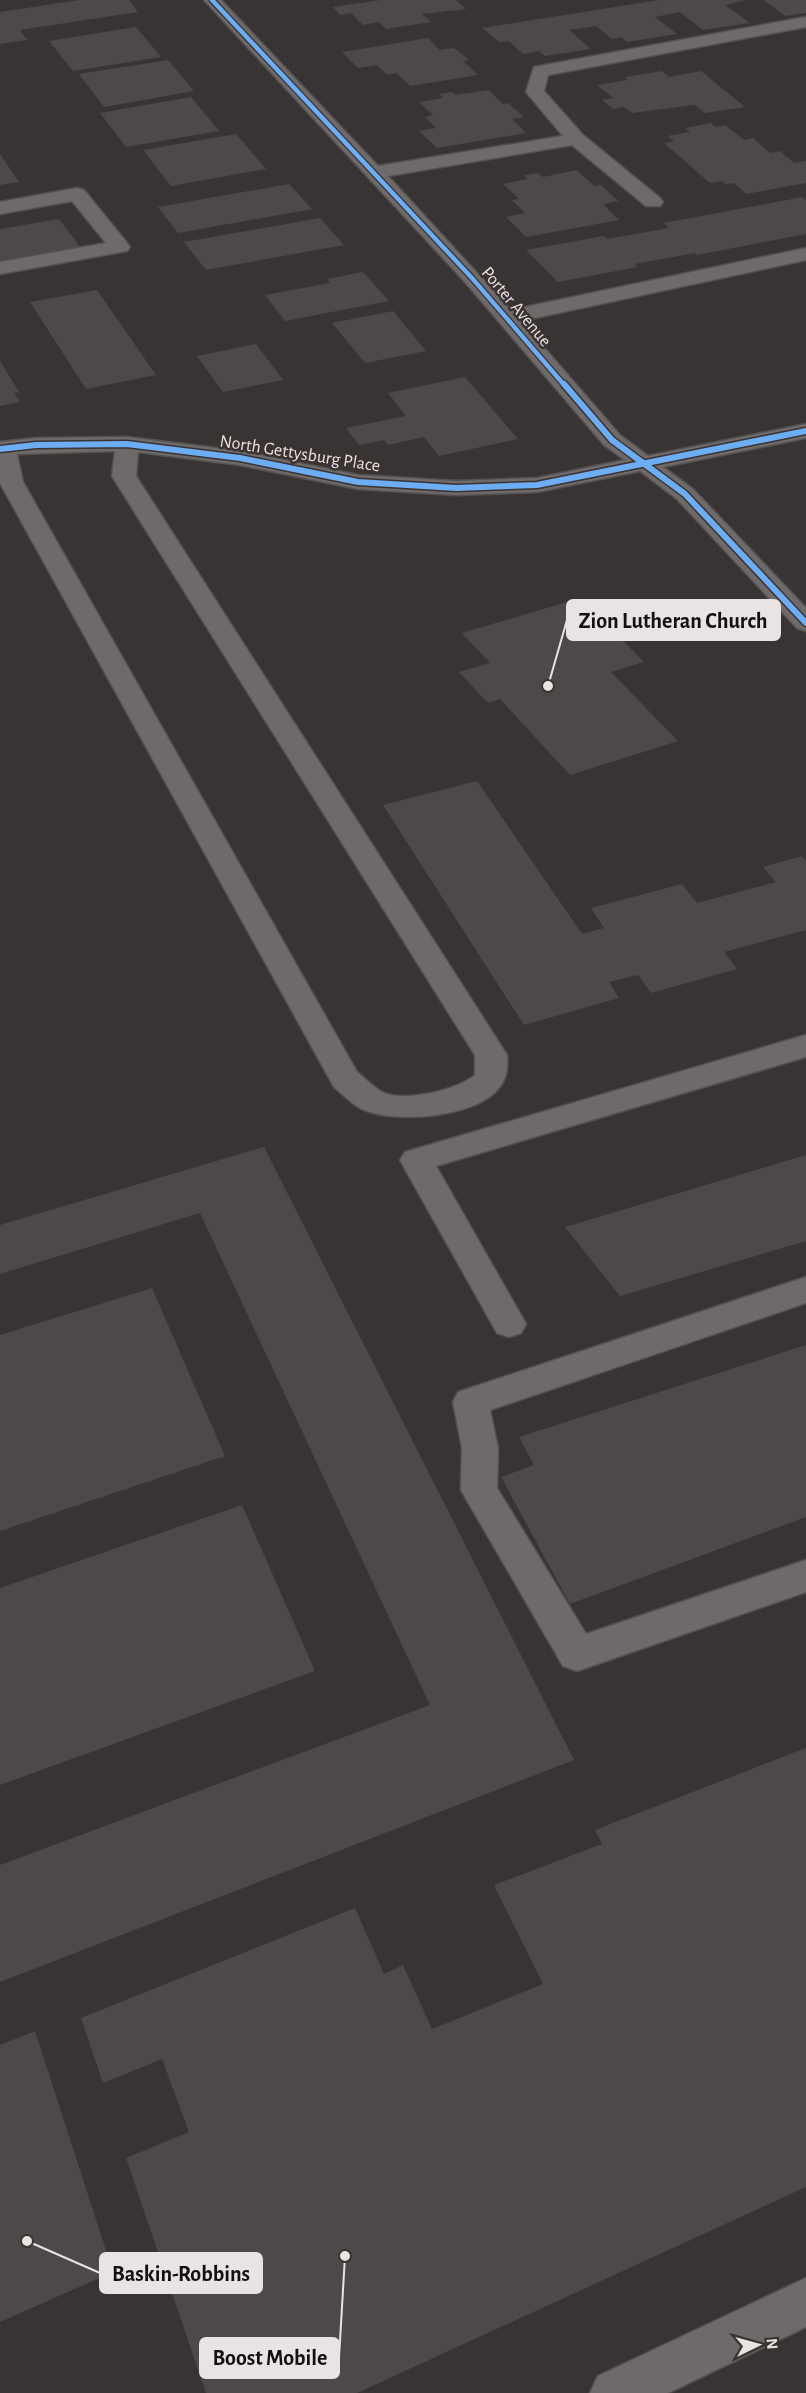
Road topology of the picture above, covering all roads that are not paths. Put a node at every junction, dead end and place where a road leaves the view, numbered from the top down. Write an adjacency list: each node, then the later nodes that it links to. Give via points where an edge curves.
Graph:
1 (212, 0): 4 (street, Porter Avenue)
2 (806, 22): 3 (street, via 540,71 535,92)
3 (576, 139): 4 (street); 5 (street)
4 (374, 173): 9 (street, Porter Avenue)
5 (653, 202)
6 (0, 208): 8 (street, via 77,194 120,247)
7 (806, 254): 9 (street)
8 (0, 268)
9 (505, 318): 13 (street, Porter Avenue, via 612,440)
10 (806, 431): 13 (street, North Gettysburg Place)
11 (127, 444): 12 (street, North Gettysburg Place); 12 (street, via 124,476 491,1055 493,1071 486,1084 466,1096 422,1106 377,1104 345,1079 11,482); 13 (street, North Gettysburg Place, via 240,458 358,482 456,488 537,485)
12 (2, 449)
13 (646, 465): 14 (street, Porter Avenue, via 685,494)
14 (806, 623)
15 (806, 1046): 17 (street, via 416,1161)
16 (806, 1290): 18 (street, via 471,1402 480,1448 479,1490 577,1654)
17 (509, 1324)
18 (806, 1576)
19 (806, 2302): 20 (street)
20 (615, 2393)

